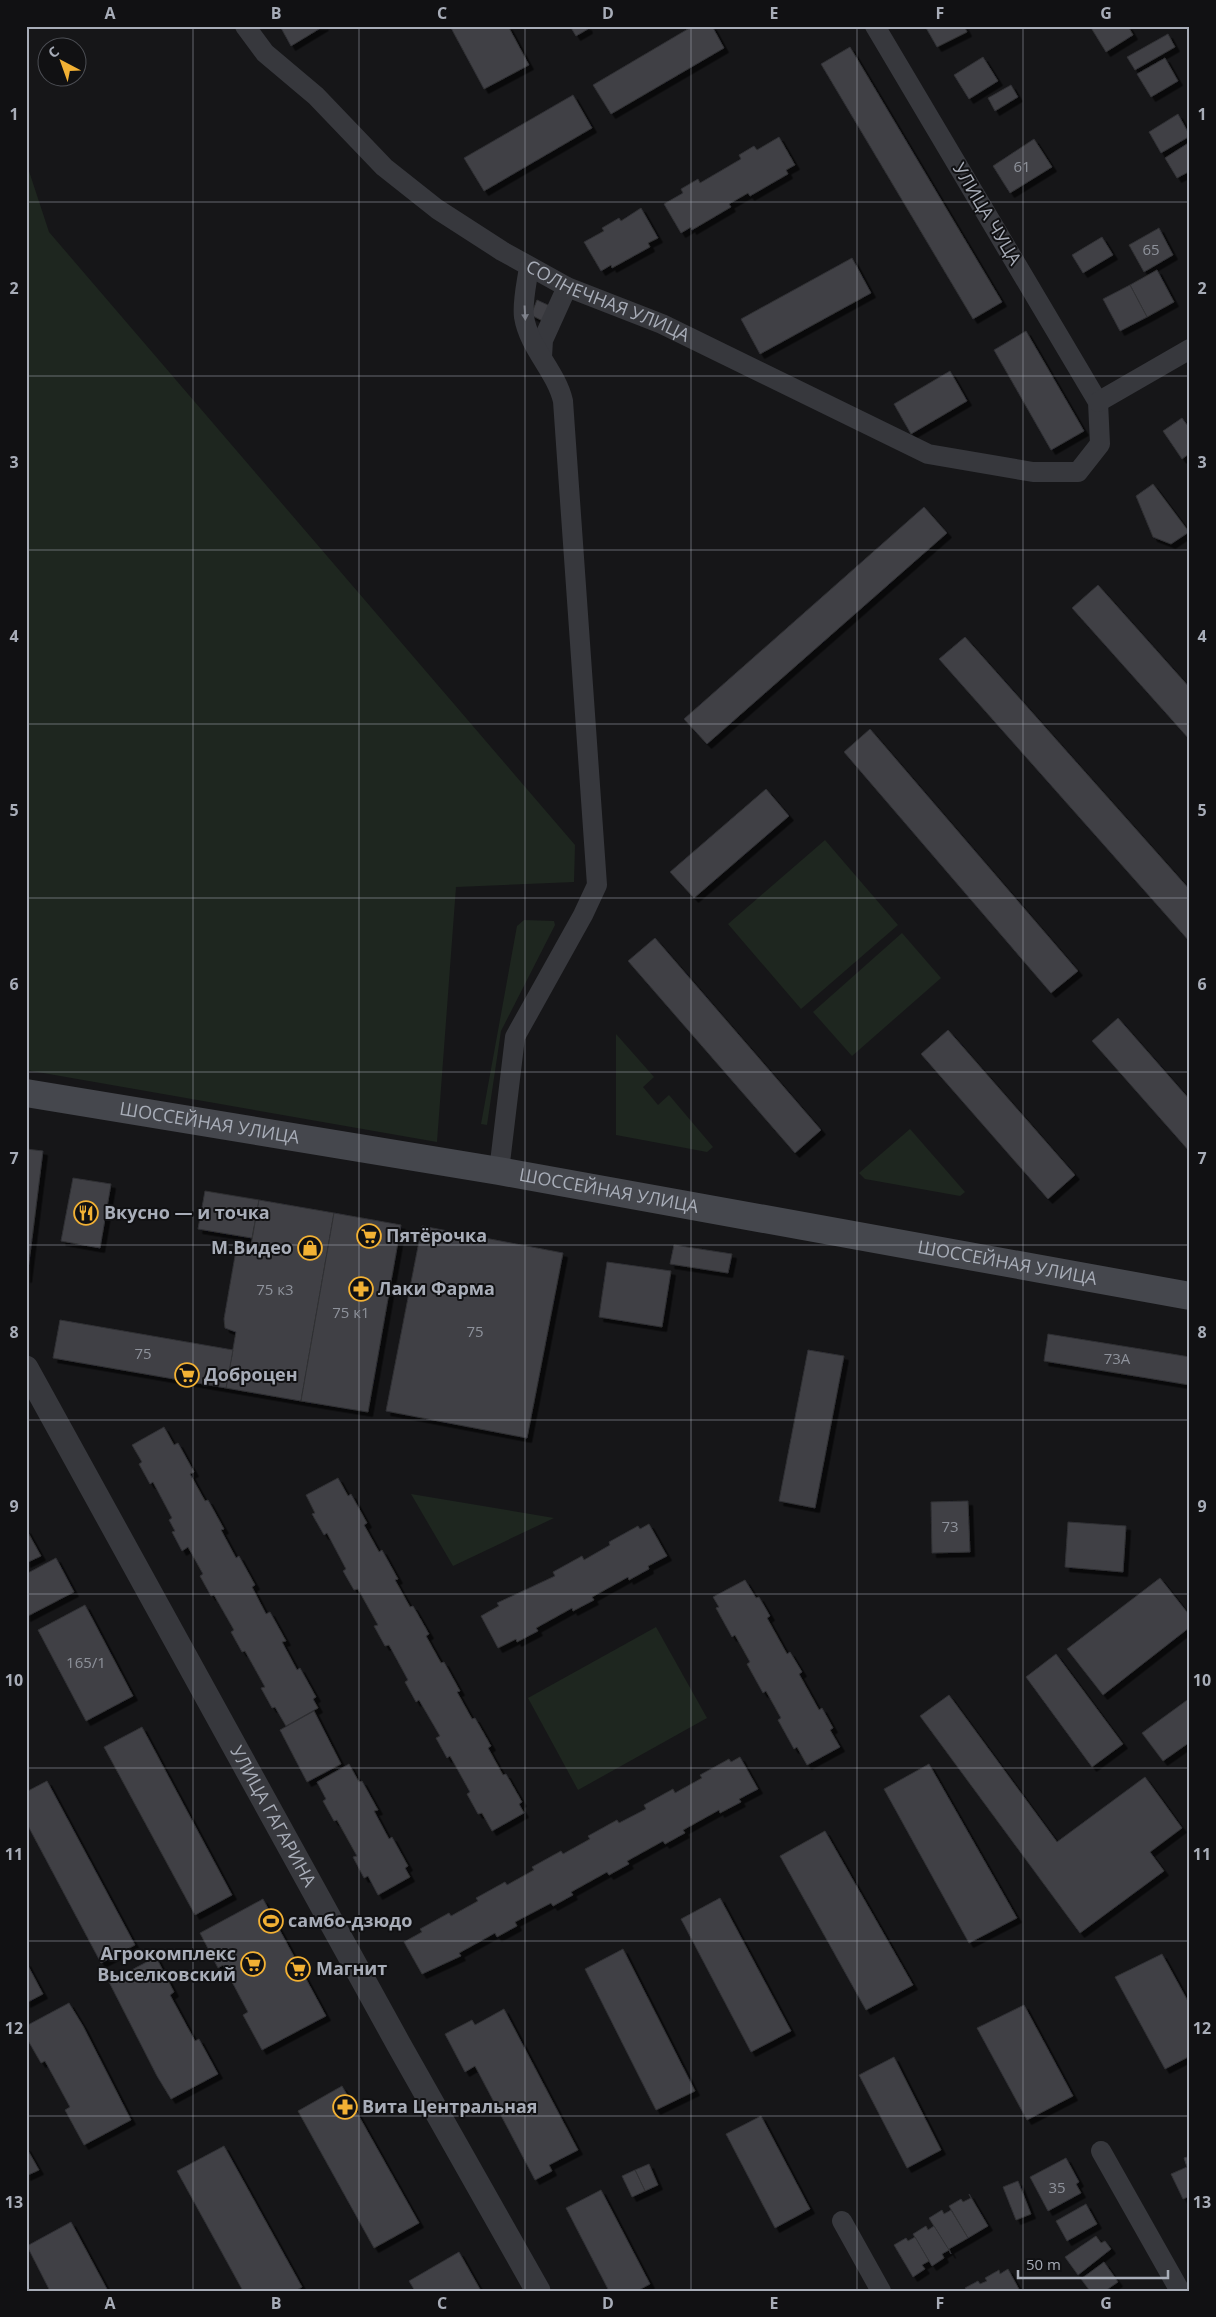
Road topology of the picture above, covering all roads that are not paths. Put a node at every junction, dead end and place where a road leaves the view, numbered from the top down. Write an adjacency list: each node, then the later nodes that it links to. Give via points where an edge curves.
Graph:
1 (245, 26): 3 (street, СОЛНЕЧНАЯ УЛИЦА, via 265,53 316,96 384,167 437,209)
2 (876, 26): 7 (street, УЛИЦА ЧУЦА)
3 (529, 267): 4 (street, СОЛНЕЧНАЯ УЛИЦА); 6 (street, one-way to 6, via 524,316 529,334)
4 (567, 287): 6 (street, via 543,340); 7 (street, СОЛНЕЧНАЯ УЛИЦА, via 662,324 928,454 1033,472 1078,472 1100,444)
5 (1190, 348): 7 (street)
6 (542, 356): 9 (street, via 563,401 597,885 514,1037)
7 (1098, 402)
8 (26, 1093): 9 (main road, ШОССЕЙНАЯ УЛИЦА)
9 (500, 1171): 10 (main road, ШОССЕЙНАЯ УЛИЦА)
10 (1190, 1296)
11 (26, 1368): 14 (street, УЛИЦА ГАГАРИНА)
12 (1101, 2151): 16 (street)
13 (842, 2221): 15 (street)
14 (538, 2291)
15 (881, 2291)
16 (1180, 2291)

